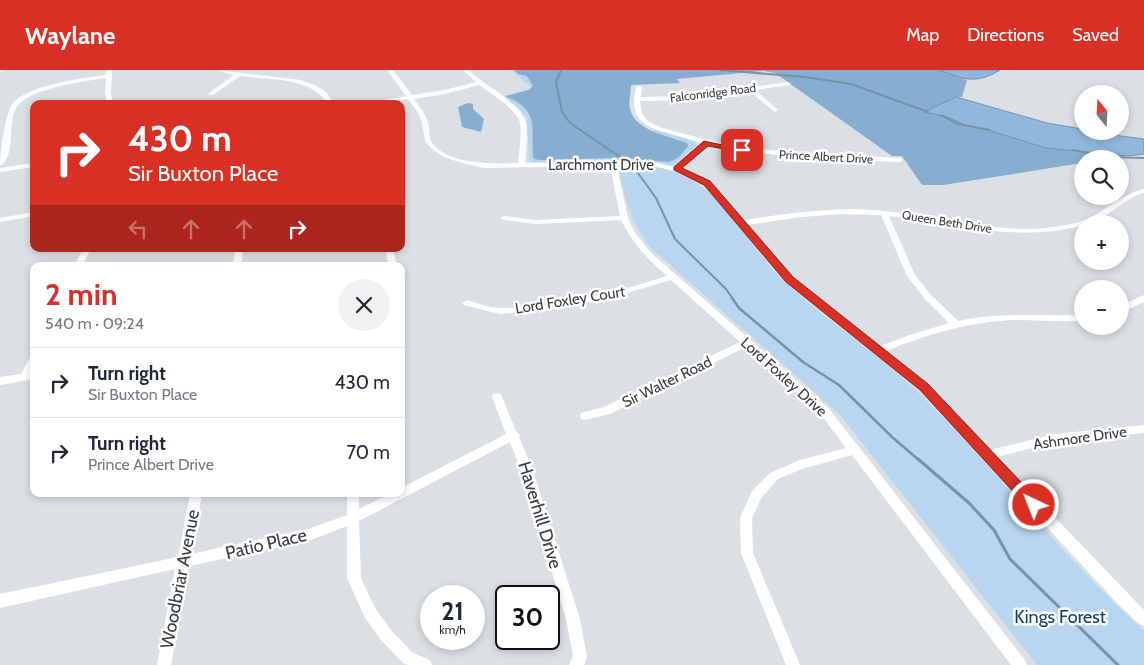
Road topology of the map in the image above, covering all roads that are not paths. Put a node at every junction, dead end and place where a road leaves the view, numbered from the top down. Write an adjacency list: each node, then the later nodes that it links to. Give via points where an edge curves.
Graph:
1 (220, 70): 5 (street)
2 (390, 70): 11 (street, Larchmont Drive)
3 (466, 70): 6 (street)
4 (109, 73): 13 (street); 20 (street, via 40,91 17,103 11,110 8,142)
5 (239, 74): 10 (street); 14 (street, via 304,81 325,92)
6 (480, 83): 11 (street); 21 (street, via 516,110 523,121)
7 (788, 84): 9 (street, Falconridge Road)
8 (639, 87): 12 (street, Prince Albert Drive)
9 (750, 89): 12 (street, Falconridge Road, via 677,99); 16 (street)
10 (211, 94)
11 (410, 98): 15 (street); 21 (street, Larchmont Drive, via 425,122 427,140 446,156 484,166)
12 (638, 98): 17 (street, Prince Albert Drive, via 639,116 653,126)
13 (109, 100)
14 (330, 100)
15 (396, 100)
16 (775, 110)
17 (706, 143): 18 (street, Prince Albert Drive, via 770,154); 23 (street)
18 (900, 160)
19 (613, 162): 21 (street, Larchmont Drive); 23 (street, Larchmont Drive, via 648,163); 29 (street, Lord Foxley Drive)
20 (0, 164)
21 (521, 165)
22 (30, 166): 24 (street)
23 (677, 169): 31 (street, Larchmont Drive, via 707,183)
24 (0, 170)
25 (1144, 191): 26 (street, Queen Beth Drive, via 1126,197 1093,219 1046,230 992,229)
26 (884, 213): 31 (street, Queen Beth Drive, via 817,212); 37 (street, via 911,276)
27 (30, 215): 30 (street)
28 (504, 218): 29 (street, via 536,222)
29 (624, 218): 32 (street, Lord Foxley Drive, via 647,254)
30 (0, 220)
31 (742, 224): 39 (street, Larchmont Drive, via 790,279)
32 (673, 276): 34 (street, Lord Foxley Court, via 636,289 524,310 498,311); 38 (street, Lord Foxley Drive)
33 (1144, 298): 35 (street)
34 (467, 303)
35 (1129, 306)
36 (1074, 318): 37 (street, via 1018,317)
37 (954, 323): 39 (street)
38 (747, 343): 43 (street, Sir Walter Road, via 606,411); 46 (street, Lord Foxley Drive, via 826,413)
39 (880, 350): 47 (street, Larchmont Drive, via 924,387)
40 (29, 376): 41 (street)
41 (0, 381)
42 (497, 397): 45 (street, Haverhill Drive)
43 (585, 416)
44 (1142, 431): 47 (street, Ashmore Drive, via 1055,438)
45 (514, 435): 48 (street, Patio Place); 59 (street, Haverhill Drive, via 572,619 580,657)
46 (855, 450): 60 (street, via 800,464 774,476 756,494 746,518 746,553); 61 (street, Lord Foxley Drive)
47 (987, 455): 55 (street, Larchmont Drive)
48 (405, 492)
49 (195, 497): 53 (street, Woodbriar Avenue)
50 (353, 497): 52 (street)
51 (394, 497): 52 (street, Patio Place)
52 (354, 518): 53 (street, Patio Place, via 289,540); 56 (street, via 354,578 370,613)
53 (184, 562): 54 (street, Patio Place); 57 (street, Woodbriar Avenue)
54 (0, 601)
55 (1144, 619)
56 (405, 661): 58 (street)
57 (164, 665)
58 (425, 665)
59 (576, 665)
60 (793, 665)
61 (1020, 665)

